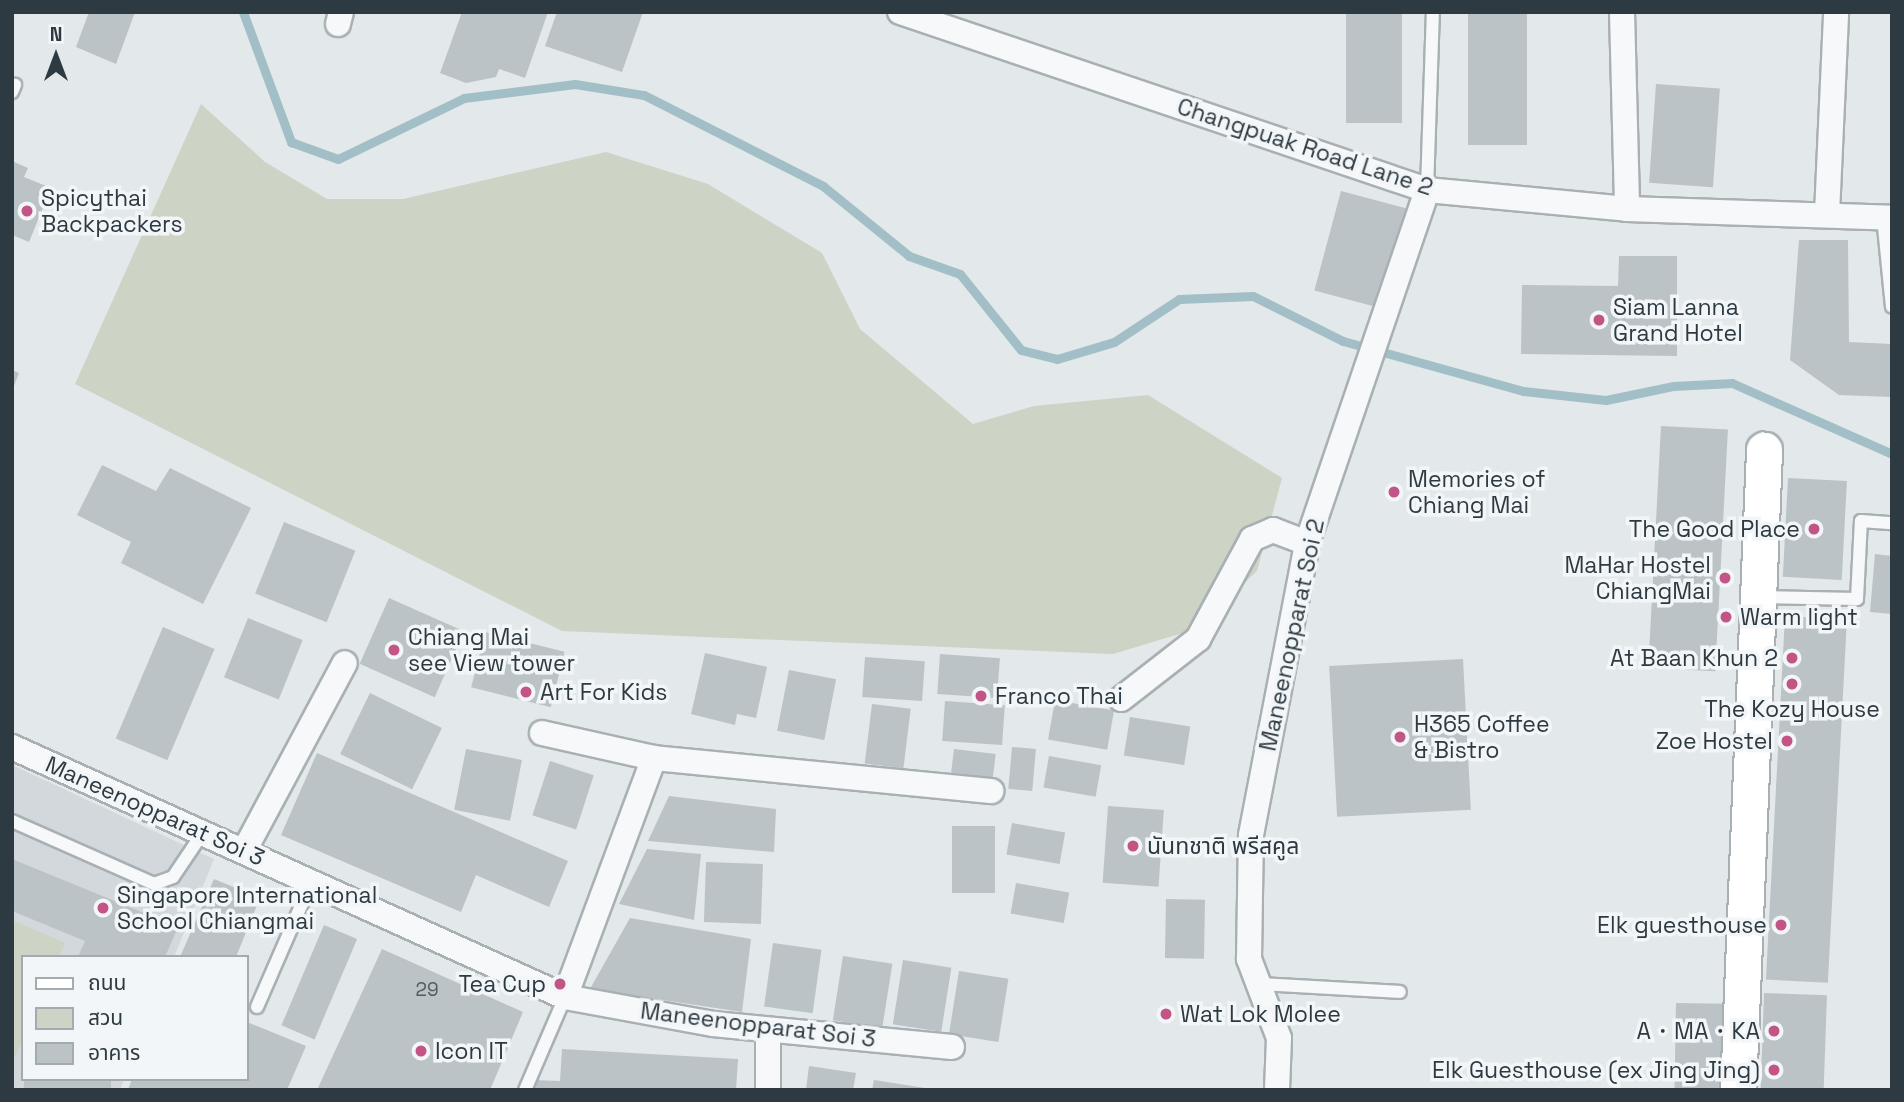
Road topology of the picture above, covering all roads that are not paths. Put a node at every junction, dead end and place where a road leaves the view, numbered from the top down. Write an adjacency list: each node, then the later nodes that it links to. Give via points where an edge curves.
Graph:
1 (900, 12): 5 (street, Changpuak Road Lane 2)
2 (1433, 12): 5 (lane)
3 (1622, 12): 6 (street)
4 (1836, 12): 7 (street)
5 (1427, 190): 6 (street, Changpuak Road Lane 2); 12 (street, Maneenopparat Soi 2)
6 (1627, 209): 7 (street, Changpuak Road Lane 2)
7 (1827, 214): 8 (street, Changpuak Road Lane 2)
8 (1887, 217): 9 (lane, via 1886,295)
9 (1892, 307)
10 (1763, 450): 13 (street)
11 (1892, 523): 13 (lane, via 1861,521 1857,599)
12 (1307, 542): 15 (street, via 1273,530 1252,538 1198,639); 24 (street, Maneenopparat Soi 2, via 1251,835 1249,959)
13 (1756, 597): 33 (street)
14 (345, 663): 22 (street)
15 (1121, 699)
16 (542, 733): 18 (street)
17 (12, 747): 21 (street, Maneenopparat Soi 3)
18 (654, 758): 19 (street); 26 (street)
19 (991, 791)
20 (12, 821): 21 (lane, via 154,884 173,877)
21 (202, 834): 22 (street, Maneenopparat Soi 3)
22 (244, 852): 23 (street, Maneenopparat Soi 3)
23 (311, 883): 26 (street, Maneenopparat Soi 3); 27 (lane)
24 (1262, 984): 25 (lane); 32 (street, Maneenopparat Soi 2, via 1279,1038)
25 (1400, 992)
26 (565, 997): 28 (street, Maneenopparat Soi 3); 30 (lane)
27 (257, 1007)
28 (768, 1030): 29 (street, Maneenopparat Soi 3); 31 (street)
29 (952, 1047)
30 (525, 1090)
31 (768, 1090)
32 (1277, 1090)
33 (1738, 1090)

